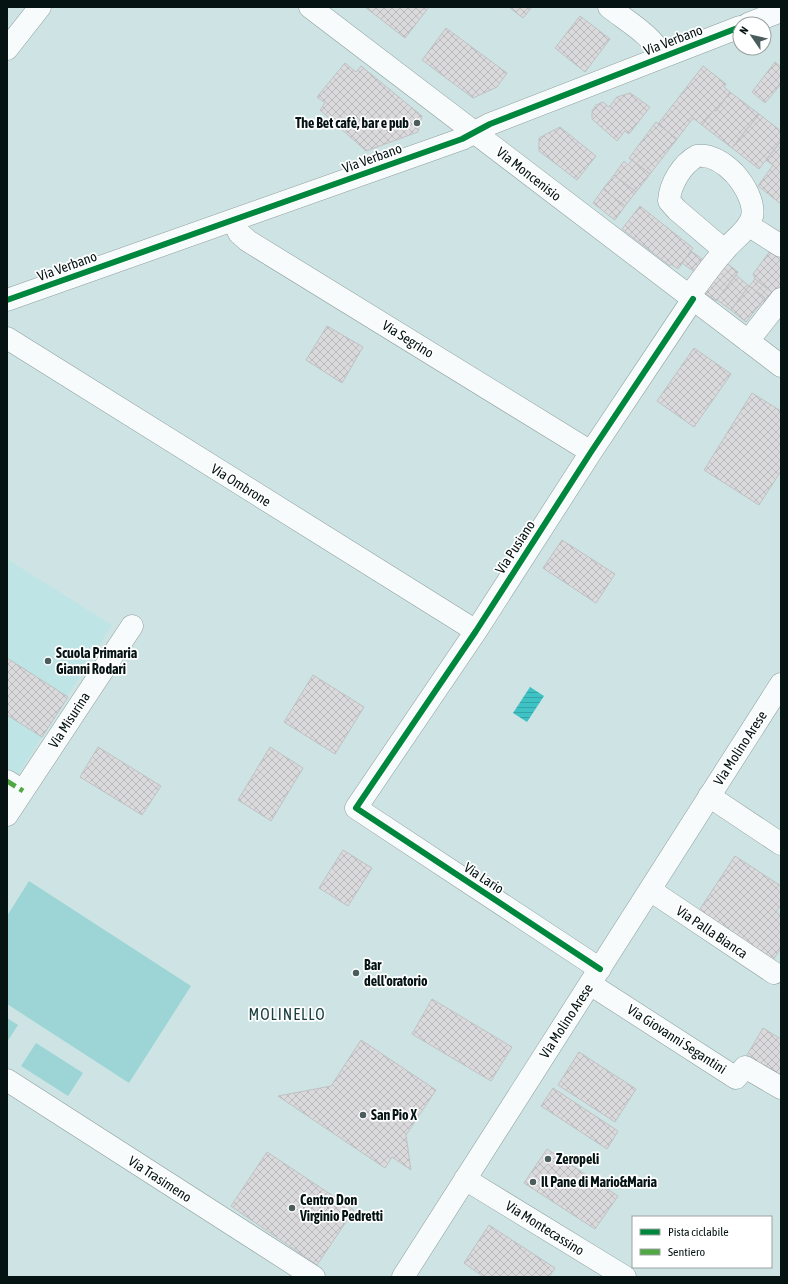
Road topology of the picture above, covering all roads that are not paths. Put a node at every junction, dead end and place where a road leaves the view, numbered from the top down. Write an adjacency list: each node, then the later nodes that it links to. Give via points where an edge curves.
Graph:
1 (40, 7): 8 (street)
2 (310, 7): 5 (street, Via Moncenisio)
3 (609, 7): 9 (street, via 649,38)
4 (781, 11): 6 (street)
5 (333, 14): 10 (street, Via Moncenisio)
6 (768, 16)
7 (732, 30): 9 (street, Via Verbano)
8 (7, 49)
9 (663, 57): 10 (street, Via Verbano)
10 (475, 132): 11 (street, Via Verbano, via 462,139); 15 (street, Via Moncenisio)
11 (232, 220): 17 (street, Via Verbano); 21 (street, Via Segrino, via 239,233 248,241)
12 (748, 225): 13 (street); 14 (street); 14 (street, via 752,208 746,190 738,178 729,168 712,157 704,155 691,159 671,188 669,201)
13 (781, 246)
14 (724, 250): 15 (street, Via Pusiano)
15 (691, 298): 19 (street, Via Moncenisio); 21 (street, Via Pusiano)
16 (781, 299): 19 (street)
17 (7, 300)
18 (7, 338): 23 (street, Via Ombrone)
19 (748, 341): 20 (street, Via Moncenisio)
20 (781, 366)
21 (591, 452): 23 (street, Via Pusiano)
22 (132, 626): 25 (street, Via Misurina)
23 (476, 631): 27 (street, Via Pusiano)
24 (781, 684): 26 (street, Via Molino Arese)
25 (15, 786): 28 (street, Via Misurina)
26 (710, 796): 29 (street); 30 (street, Via Molino Arese)
27 (356, 808): 32 (street, Via Lario)
28 (7, 815)
29 (781, 844)
30 (650, 890): 31 (street, Via Palla Bianca); 32 (street, Via Molino Arese)
31 (774, 973)
32 (595, 976): 34 (street, Via Giovanni Segantini, via 736,1078 745,1066); 35 (street, Via Molino Arese)
33 (7, 1080): 36 (street, Via Trasimeno)
34 (781, 1088)
35 (466, 1179): 37 (street, Via Molino Arese); 38 (street, Via Montecassino)
36 (314, 1277)
37 (403, 1277)
38 (625, 1277)

